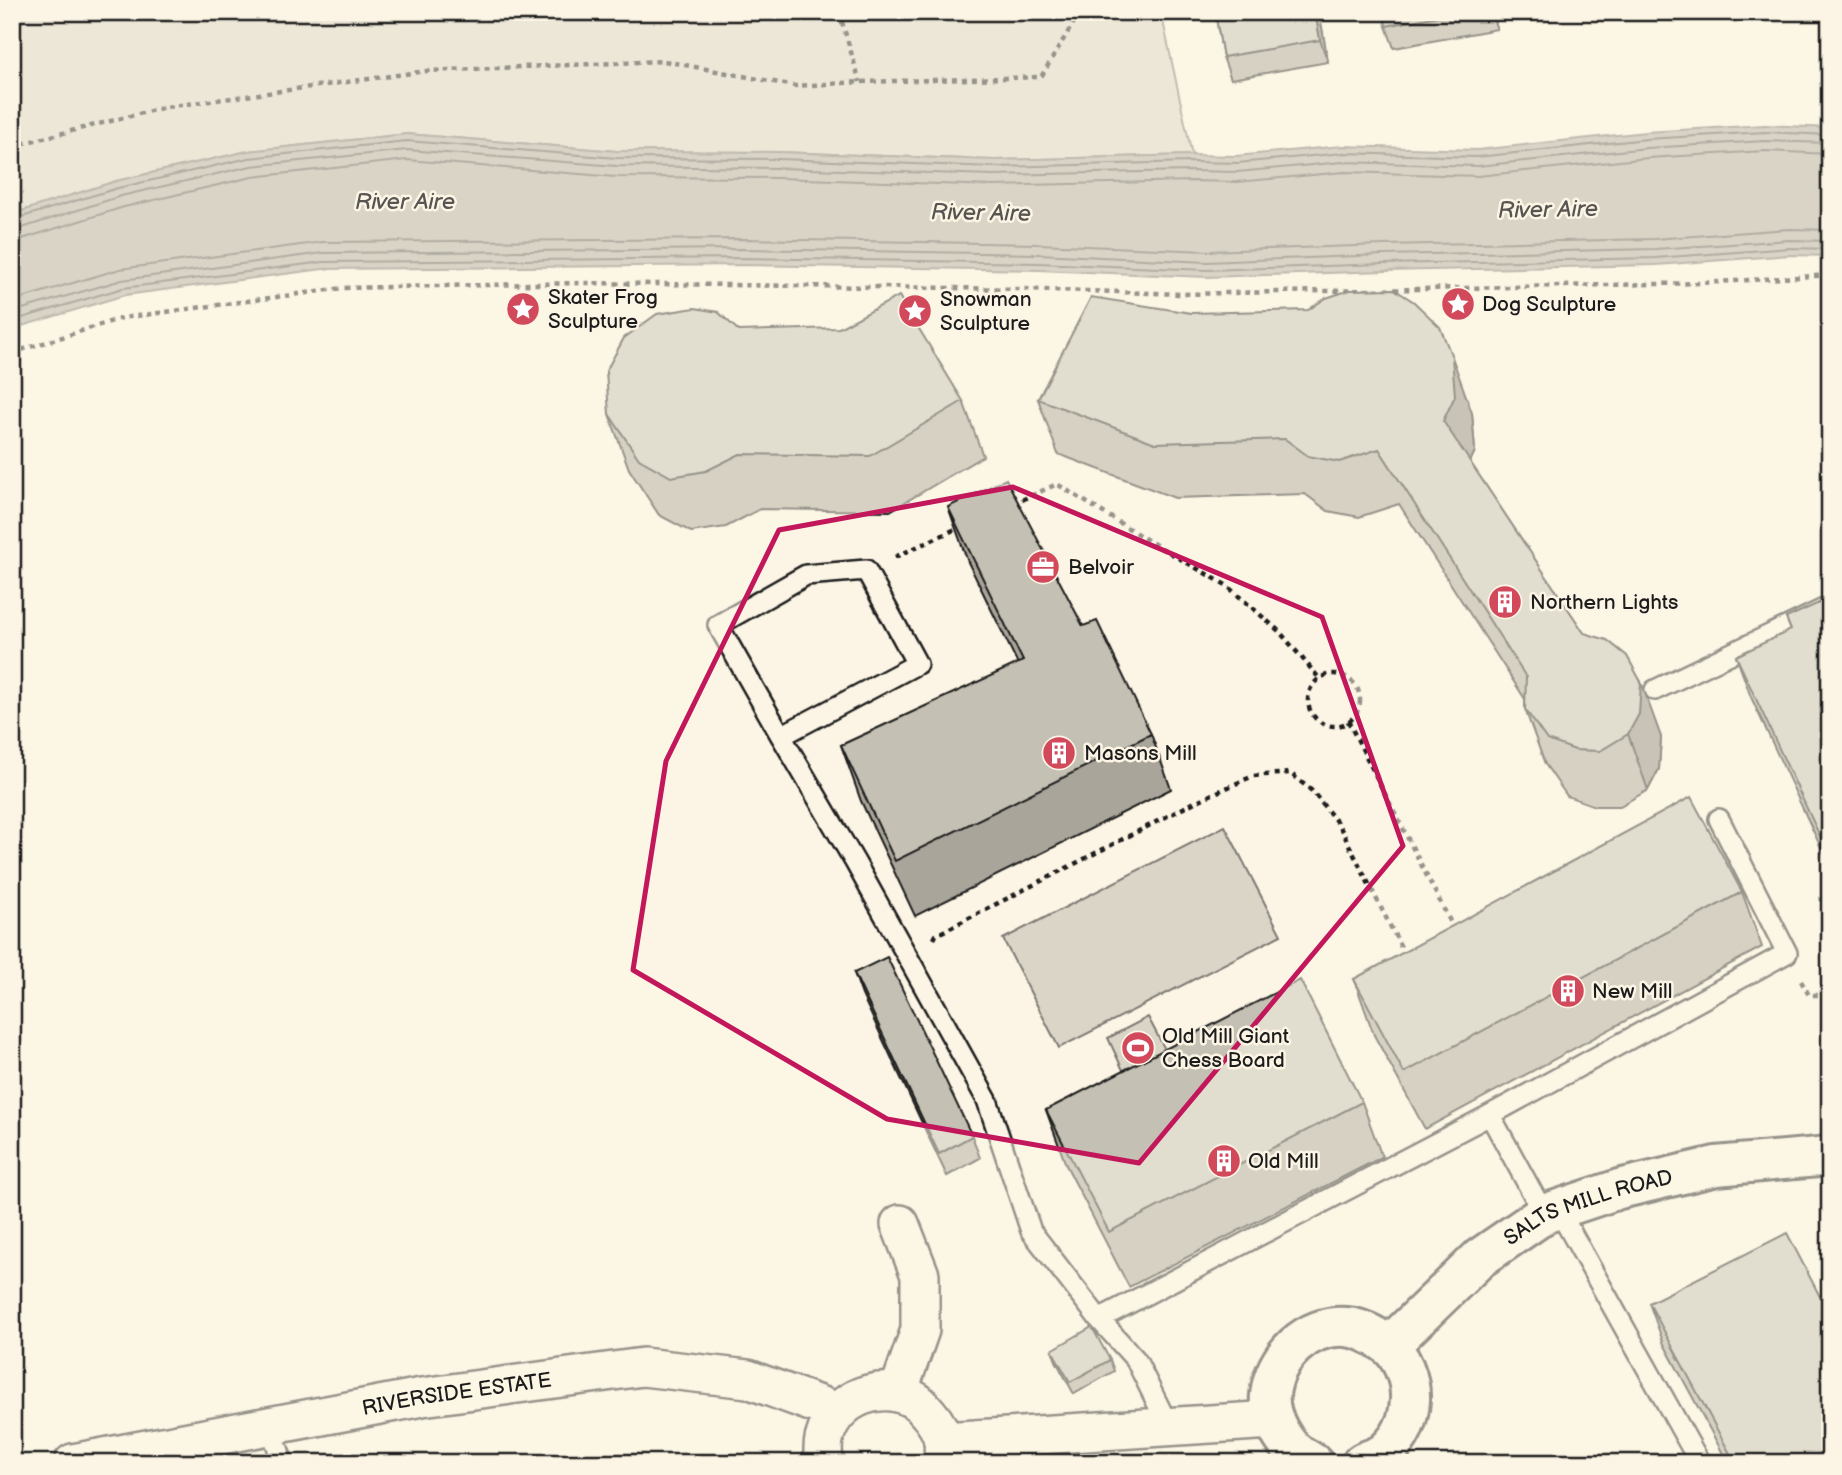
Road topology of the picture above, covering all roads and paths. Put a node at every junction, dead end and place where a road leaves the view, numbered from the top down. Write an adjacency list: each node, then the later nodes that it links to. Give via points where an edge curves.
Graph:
1 (839, 12): 3 (path)
2 (1080, 12): 3 (path, via 1041,77)
3 (860, 82): 4 (path, via 795,86 664,61 426,71 166,107)
4 (12, 146)
5 (1830, 275): 6 (path, via 1702,283 1183,294 582,283 343,288 122,318)
6 (12, 353)
7 (1006, 507): 11 (path, via 1057,484 1226,585 1279,631)
8 (968, 524): 9 (path)
9 (866, 570): 14 (lane, via 917,664); 14 (lane, via 806,575 718,625)
10 (1830, 606): 12 (lane)
11 (1319, 678): 13 (path, via 1332,673 1355,685 1360,698); 13 (path, via 1307,701 1312,714 1322,723 1336,726)
12 (1654, 691)
13 (1348, 721): 16 (path)
14 (781, 736): 23 (lane, via 987,1100 1031,1231)
15 (1719, 819): 19 (lane, via 1787,953)
16 (1457, 935)
17 (931, 945): 18 (path, via 936,936 1197,800 1253,776 1290,773 1312,791 1339,825)
18 (1407, 960)
19 (1490, 1115): 21 (lane); 23 (lane)
20 (1830, 1156): 21 (street, SALTS MILL ROAD, via 1716,1167 1619,1189)
21 (1551, 1211): 24 (street, SALTS MILL ROAD, via 1480,1258); 36 (lane)
22 (900, 1224): 25 (street, via 920,1275 920,1330)
23 (1099, 1320): 29 (lane, via 1136,1360)
24 (1389, 1346): 27 (street, via 1369,1333 1345,1327 1321,1330 1299,1340 1277,1366 1269,1396); 35 (street, via 1404,1366 1411,1390 1410,1410 1402,1433 1385,1453)
25 (898, 1393): 26 (street, via 864,1394); 30 (street, via 917,1402 936,1422)
26 (838, 1412): 28 (street, RIVERSIDE ESTATE, via 748,1379 643,1367 422,1397); 33 (street, via 826,1432)
27 (1273, 1420): 29 (street); 34 (street, via 1292,1449)
28 (270, 1426): 31 (street, RIVERSIDE ESTATE); 32 (lane)
29 (1169, 1427): 30 (street)
30 (943, 1452)
31 (95, 1461)
32 (283, 1463)
33 (824, 1463)
34 (1313, 1463)
35 (1362, 1463)
36 (1700, 1463)

